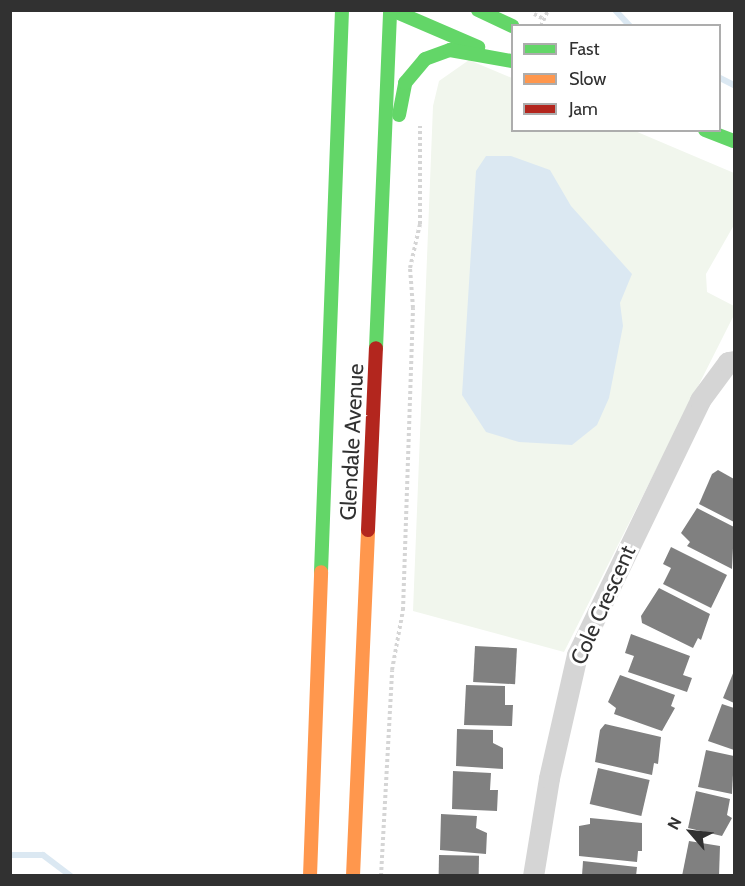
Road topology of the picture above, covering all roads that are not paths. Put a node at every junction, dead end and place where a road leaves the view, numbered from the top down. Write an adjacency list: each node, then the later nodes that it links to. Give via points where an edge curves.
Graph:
1 (342, 10): 14 (main road, Glendale Avenue)
2 (391, 10): 7 (main road); 12 (main road, Glendale Avenue)
3 (430, 10): 6 (main road)
4 (478, 10): 5 (main road)
5 (511, 25)
6 (471, 27)
7 (511, 61)
8 (511, 61): 12 (main road, via 450,50 425,59 405,83)
9 (721, 131): 11 (main road)
10 (711, 132): 11 (main road)
11 (735, 140)
12 (385, 182): 15 (main road, Glendale Avenue)
13 (735, 361): 16 (street, Cole Crescent, via 728,362 700,400 578,655 549,778)
14 (310, 876)
15 (353, 876)
16 (533, 876)

